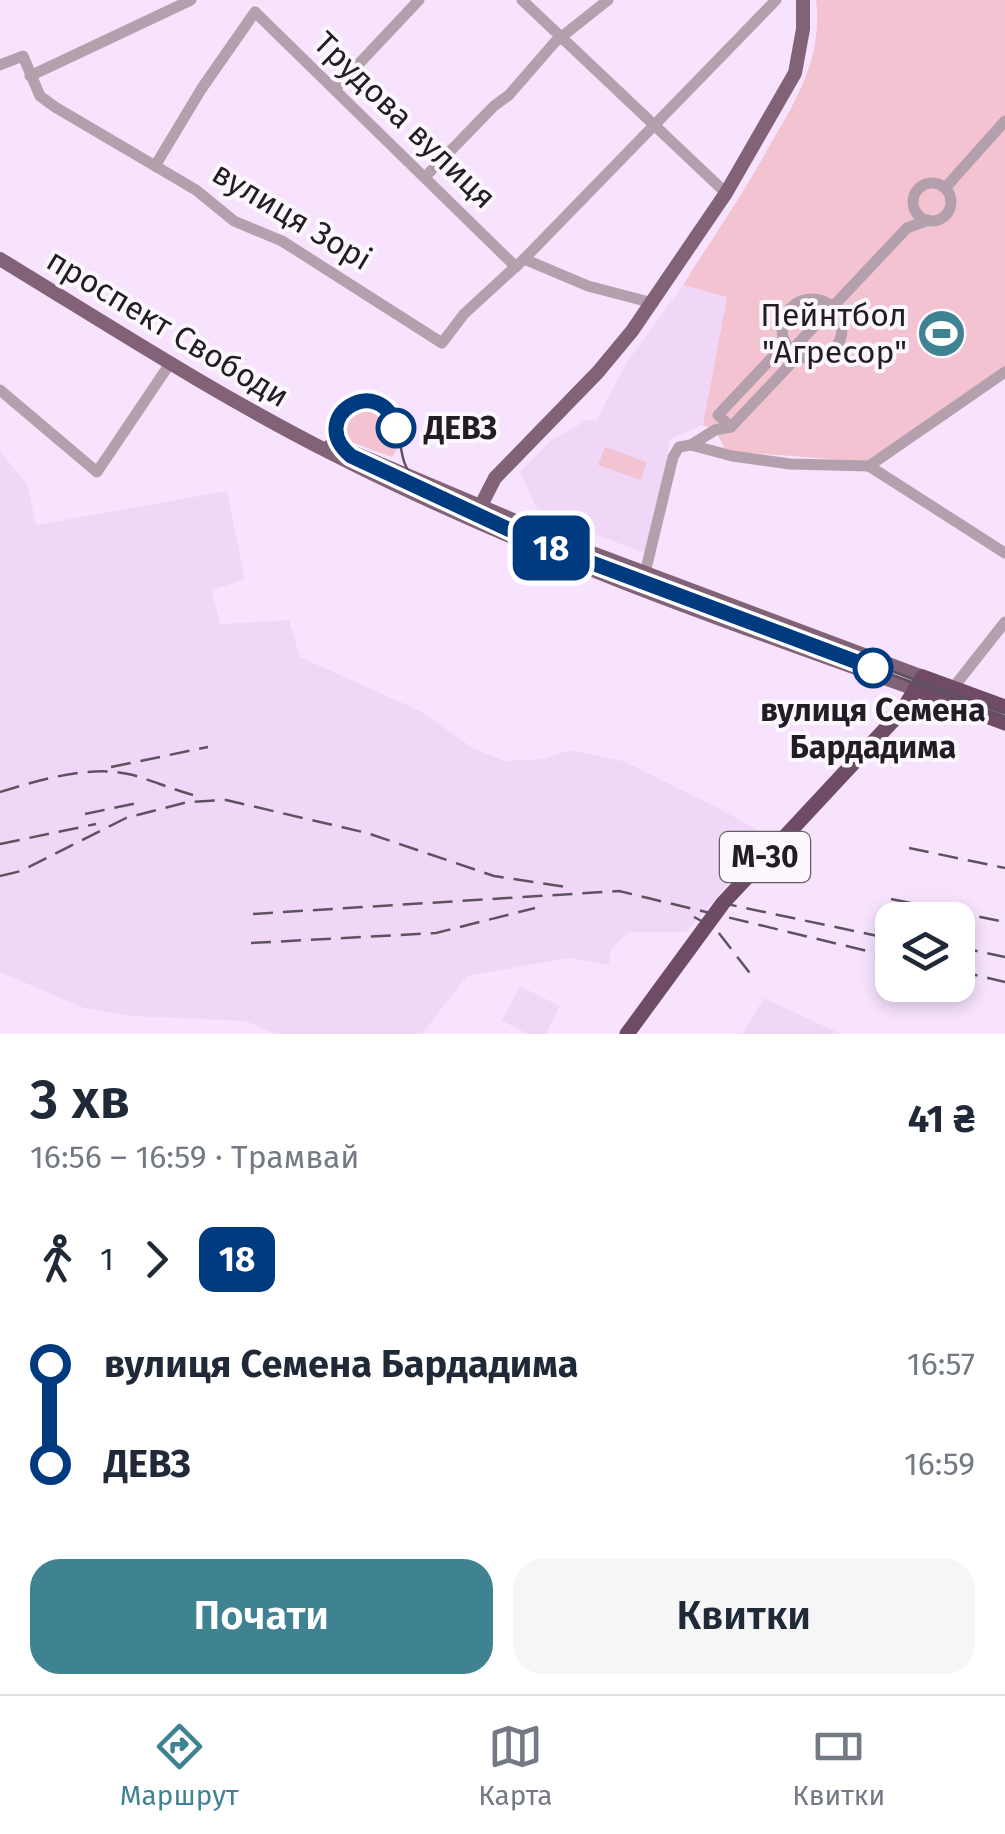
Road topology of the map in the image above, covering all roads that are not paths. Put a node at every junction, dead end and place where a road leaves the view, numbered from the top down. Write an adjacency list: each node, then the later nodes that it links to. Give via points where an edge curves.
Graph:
1 (192, 0): 10 (street)
2 (419, 0): 11 (street)
3 (522, 0): 8 (street)
4 (608, 0): 8 (street)
5 (776, 0): 13 (street)
6 (803, 0): 17 (main road, via 795,73)
7 (254, 6): 11 (street, Трудова вулиця); 14 (street)
8 (562, 37): 13 (street); 15 (street)
9 (0, 65): 10 (street, вулиця Зорі, via 24,56)
10 (30, 76): 14 (street, вулиця Зорі, via 54,107)
11 (335, 89): 15 (street, Трудова вулиця)
12 (1005, 122): 16 (street)
13 (653, 125): 17 (street); 22 (street)
14 (155, 166): 22 (street, вулиця Зорі, via 234,221 282,242 442,343)
15 (425, 177): 22 (street, Трудова вулиця)
16 (945, 188): 18 (street, via 922,186); 19 (street, via 949,211)
17 (726, 193): 25 (main road)
18 (914, 208): 19 (street); 20 (street)
19 (928, 220): 20 (street)
20 (908, 228): 23 (street)
21 (0, 259): 29 (main road, проспект Свободи)
22 (520, 263): 25 (street, Трудова вулиця)
23 (843, 296): 24 (street); 26 (street); 27 (street)
24 (819, 299): 26 (street); 28 (street, via 803,300 785,314 781,330)
25 (653, 303): 39 (main road, via 598,372 495,478)
26 (833, 307): 27 (street); 28 (street)
27 (841, 320): 28 (street, via 834,350 820,358)
28 (791, 350): 32 (street); 33 (street)
29 (170, 362): 31 (street, via 97,472); 39 (main road, проспект Свободи, via 309,442)
30 (1005, 372): 38 (street)
31 (0, 390)
32 (736, 395): 33 (street); 34 (street)
33 (749, 407): 35 (street)
34 (718, 415): 35 (street); 36 (street)
35 (731, 426): 36 (street)
36 (716, 430): 37 (street)
37 (690, 445): 38 (street, via 790,464); 41 (street, via 674,457)
38 (869, 466): 40 (street)
39 (477, 513): 41 (main road, проспект Свободи); 43 (main road, проспект Свободи, via 569,560)
40 (1005, 552)
41 (645, 573): 43 (main road, проспект Свободи)
42 (1005, 622): 44 (street)
43 (919, 683): 44 (highway, проспект Свободи); 47 (highway, М-30, via 902,711 723,903)
44 (949, 694): 45 (highway, проспект Свободи); 46 (highway, проспект Свободи)
45 (1005, 706)
46 (1005, 723)
47 (627, 1034)

